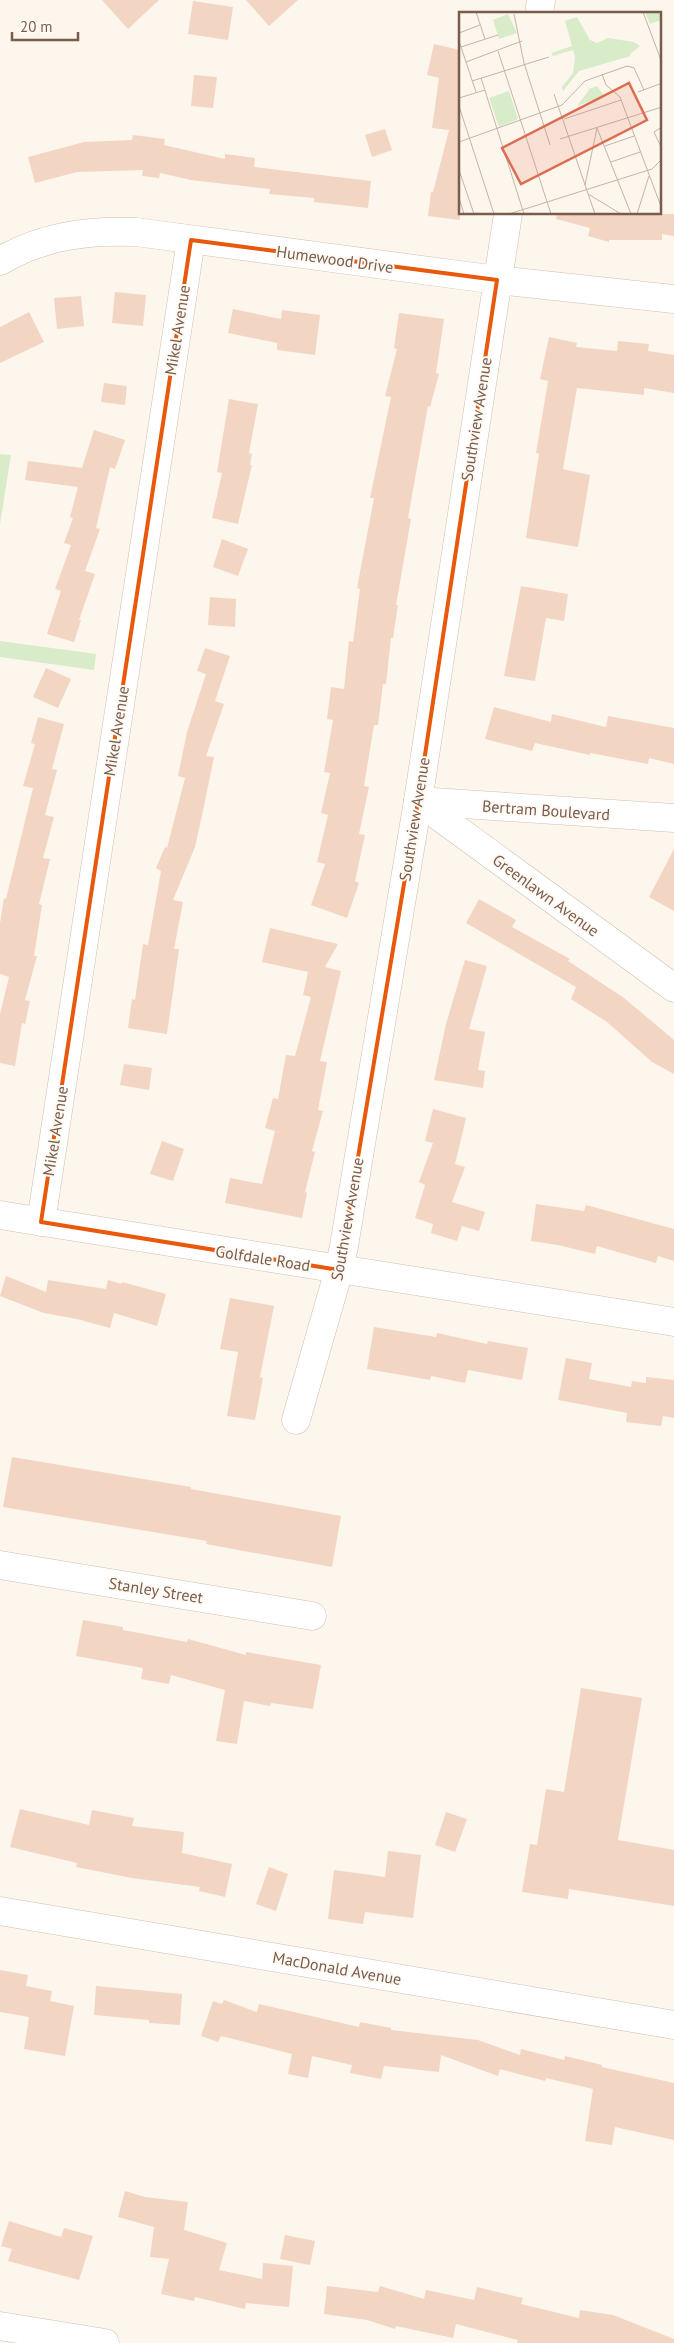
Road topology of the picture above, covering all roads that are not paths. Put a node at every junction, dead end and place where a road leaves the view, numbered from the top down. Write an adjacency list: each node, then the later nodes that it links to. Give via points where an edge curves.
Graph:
1 (508, 215): 4 (street, Southview Avenue)
2 (191, 240): 3 (street, Humewood Drive, via 136,232 75,234 18,251); 4 (street, Humewood Drive); 10 (street, Mikel Avenue)
3 (0, 261)
4 (497, 280): 5 (street, Humewood Drive); 6 (street, Southview Avenue)
5 (674, 299)
6 (418, 801): 7 (street, Bertram Boulevard); 8 (street, Greenlawn Avenue); 11 (street, Southview Avenue)
7 (674, 818)
8 (674, 988)
9 (0, 1215): 10 (street, Golfdale Road)
10 (41, 1222): 11 (street, Golfdale Road)
11 (339, 1270): 12 (street, Golfdale Road); 13 (street, Southview Avenue)
12 (674, 1322)
13 (296, 1420)
14 (0, 1565): 15 (street, Stanley Street)
15 (312, 1616)
16 (0, 1911): 17 (street, MacDonald Avenue)
17 (674, 2025)
18 (0, 2326): 19 (street)
19 (105, 2343)

